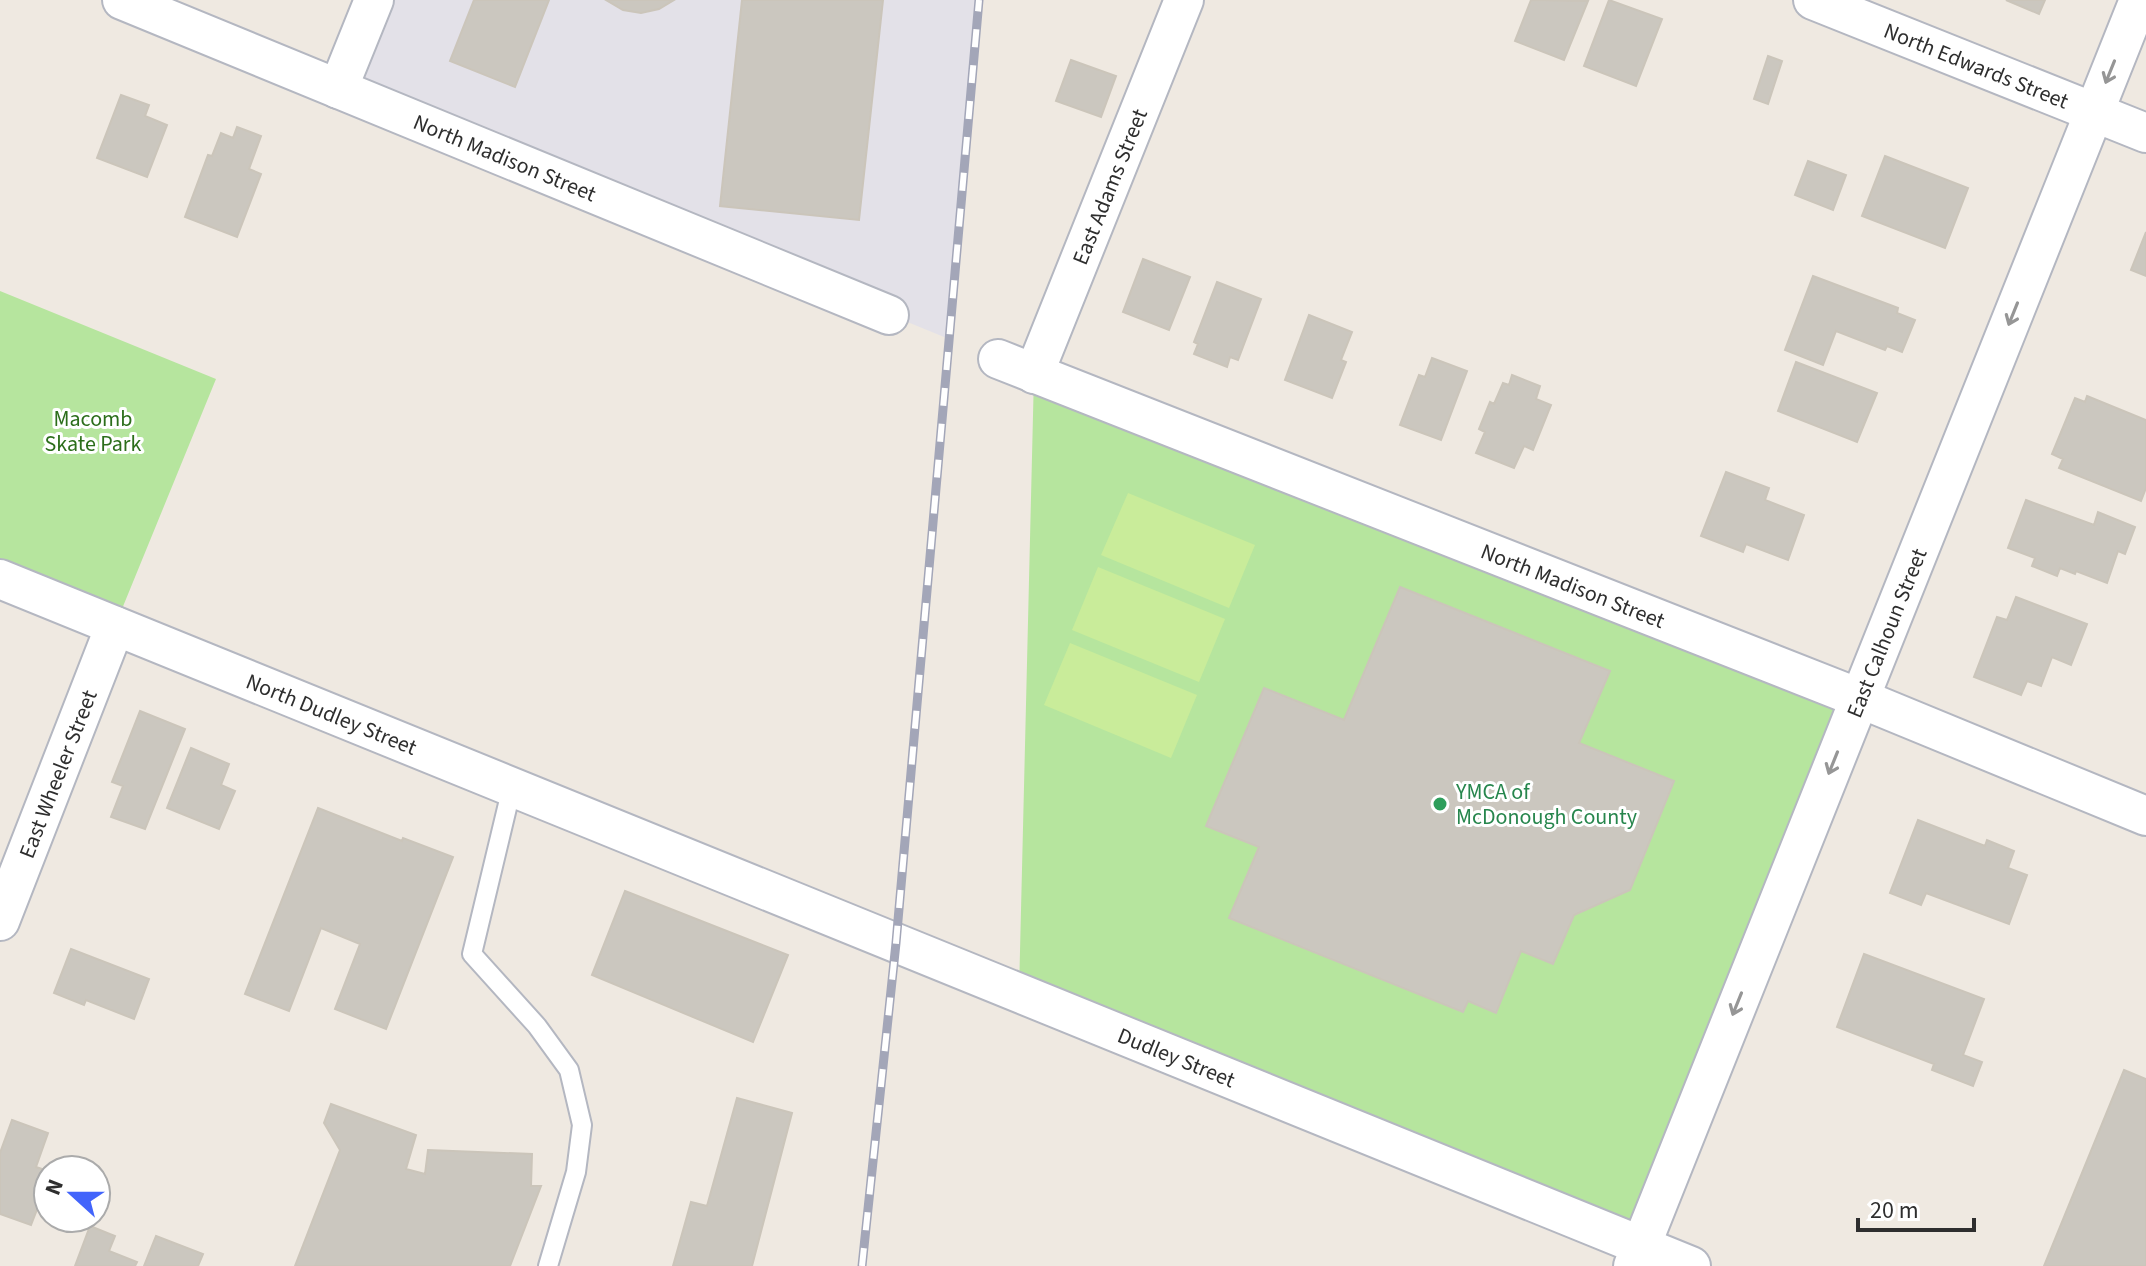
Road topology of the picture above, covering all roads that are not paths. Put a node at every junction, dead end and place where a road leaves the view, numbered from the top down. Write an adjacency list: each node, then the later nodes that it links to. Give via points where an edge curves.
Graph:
1 (122, 0): 6 (street, North Madison Street)
2 (374, 0): 6 (street)
3 (1184, 0): 11 (street, East Adams Street)
4 (1813, 0): 7 (street, North Edwards Street)
5 (2139, 0): 7 (street, East Calhoun Street, one-way to 7)
6 (338, 89): 9 (street, North Madison Street)
7 (2094, 112): 8 (street, North Edwards Street); 14 (street, East Calhoun Street, one-way to 14)
8 (2146, 133)
9 (889, 315)
10 (998, 359): 11 (street, North Madison Street)
11 (1034, 374): 14 (street, North Madison Street)
12 (0, 579): 13 (street, North Dudley Street)
13 (115, 626): 15 (street, North Dudley Street); 18 (street, East Wheeler Street)
14 (1859, 698): 16 (street, North Madison Street); 19 (street, East Calhoun Street, one-way to 19)
15 (512, 787): 17 (street, North Dudley Street); 20 (lane, via 472,954 569,1070 582,1125 576,1172)
16 (2146, 816)
17 (662, 849): 19 (street, Dudley Street)
18 (0, 921)
19 (1637, 1256): 21 (street, Dudley Street)
20 (548, 1266)
21 (1691, 1266)

